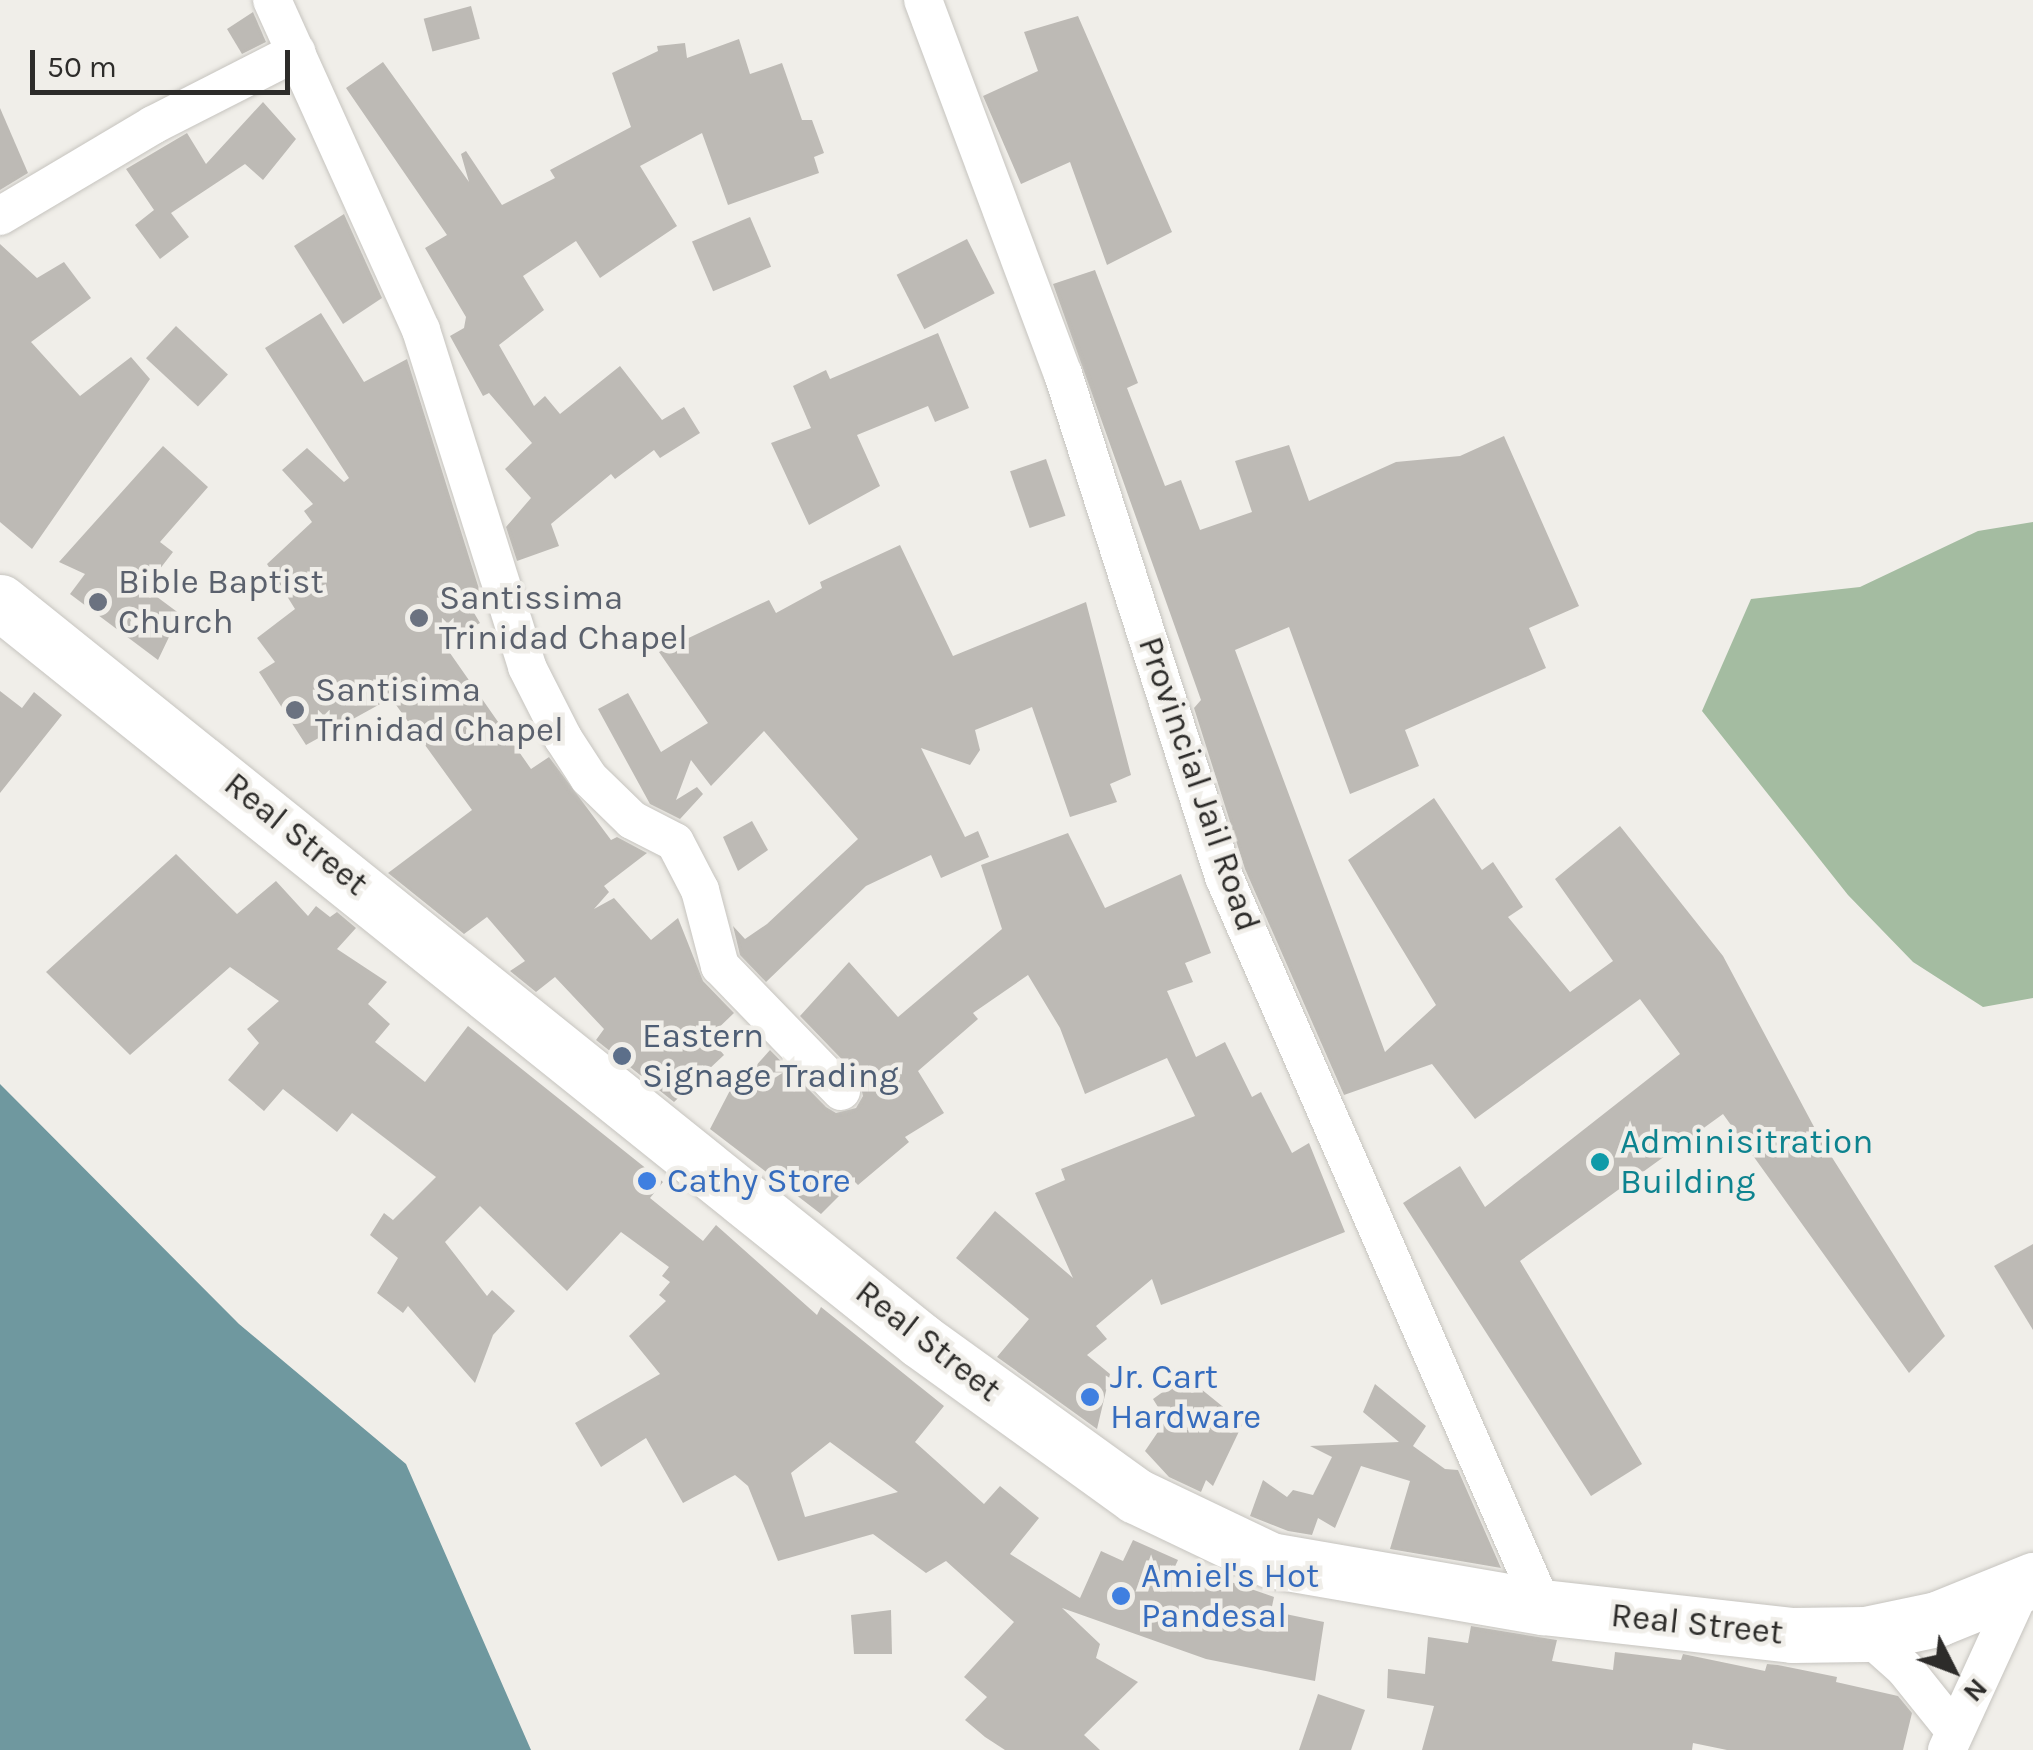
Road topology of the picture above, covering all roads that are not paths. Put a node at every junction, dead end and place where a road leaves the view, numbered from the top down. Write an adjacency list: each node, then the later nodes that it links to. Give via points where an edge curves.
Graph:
1 (272, 0): 3 (street)
2 (923, 0): 8 (street, Provincial Jail Road, via 1063,374 1224,877)
3 (296, 52): 4 (street); 6 (street, via 421,330 526,667 563,738 589,778 632,820 675,842 700,890 720,966)
4 (0, 216)
5 (0, 602): 8 (main road, Real Street, via 921,1341 1136,1496 1270,1560)
6 (841, 1091)
7 (2027, 1583): 9 (main road, Real Street, via 1937,1620); 10 (street)
8 (1543, 1607): 9 (main road, Real Street, via 1792,1635)
9 (1866, 1634): 10 (street, via 1906,1669)
10 (1951, 1740)

